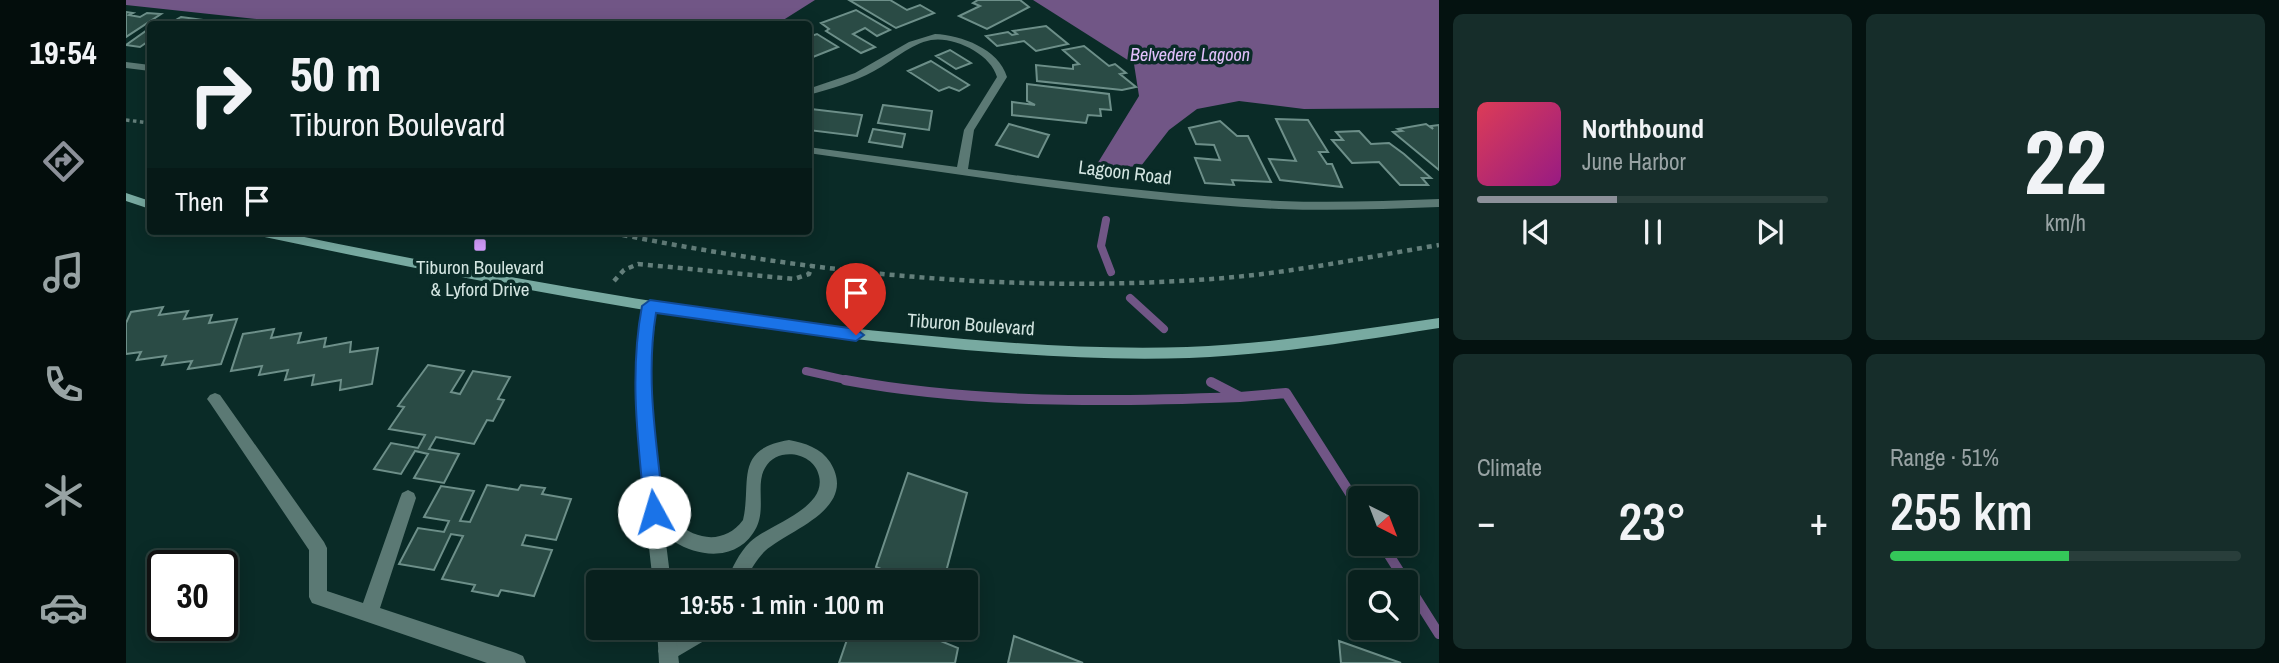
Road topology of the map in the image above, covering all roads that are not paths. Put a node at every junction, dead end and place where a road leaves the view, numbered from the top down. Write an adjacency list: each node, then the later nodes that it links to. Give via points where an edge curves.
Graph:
1 (126, 65): 2 (street)
2 (147, 68)
3 (812, 91): 5 (street, via 863,73 917,39 941,37 966,43 997,65 1002,77 969,130)
4 (812, 151): 5 (street, Lagoon Road)
5 (962, 170): 7 (street, Lagoon Road, via 1241,203)
6 (126, 197): 8 (main road)
7 (1439, 203)
8 (147, 204)
9 (277, 235): 10 (main road, Tiburon Boulevard)
10 (650, 306): 11 (main road, Tiburon Boulevard, via 856,335 1154,353 1277,346); 14 (street, via 642,391)
11 (1439, 323)
12 (215, 398): 17 (street, via 318,548 318,597)
13 (408, 498): 17 (street)
14 (654, 512): 15 (street); 16 (street, via 687,541 700,546 724,544 751,522 752,480 767,454 797,448 820,460 828,470 825,497 806,516 761,544)
15 (661, 570)
16 (741, 570)
17 (368, 615): 20 (street)
18 (691, 640): 19 (street)
19 (669, 657)
20 (516, 663)

